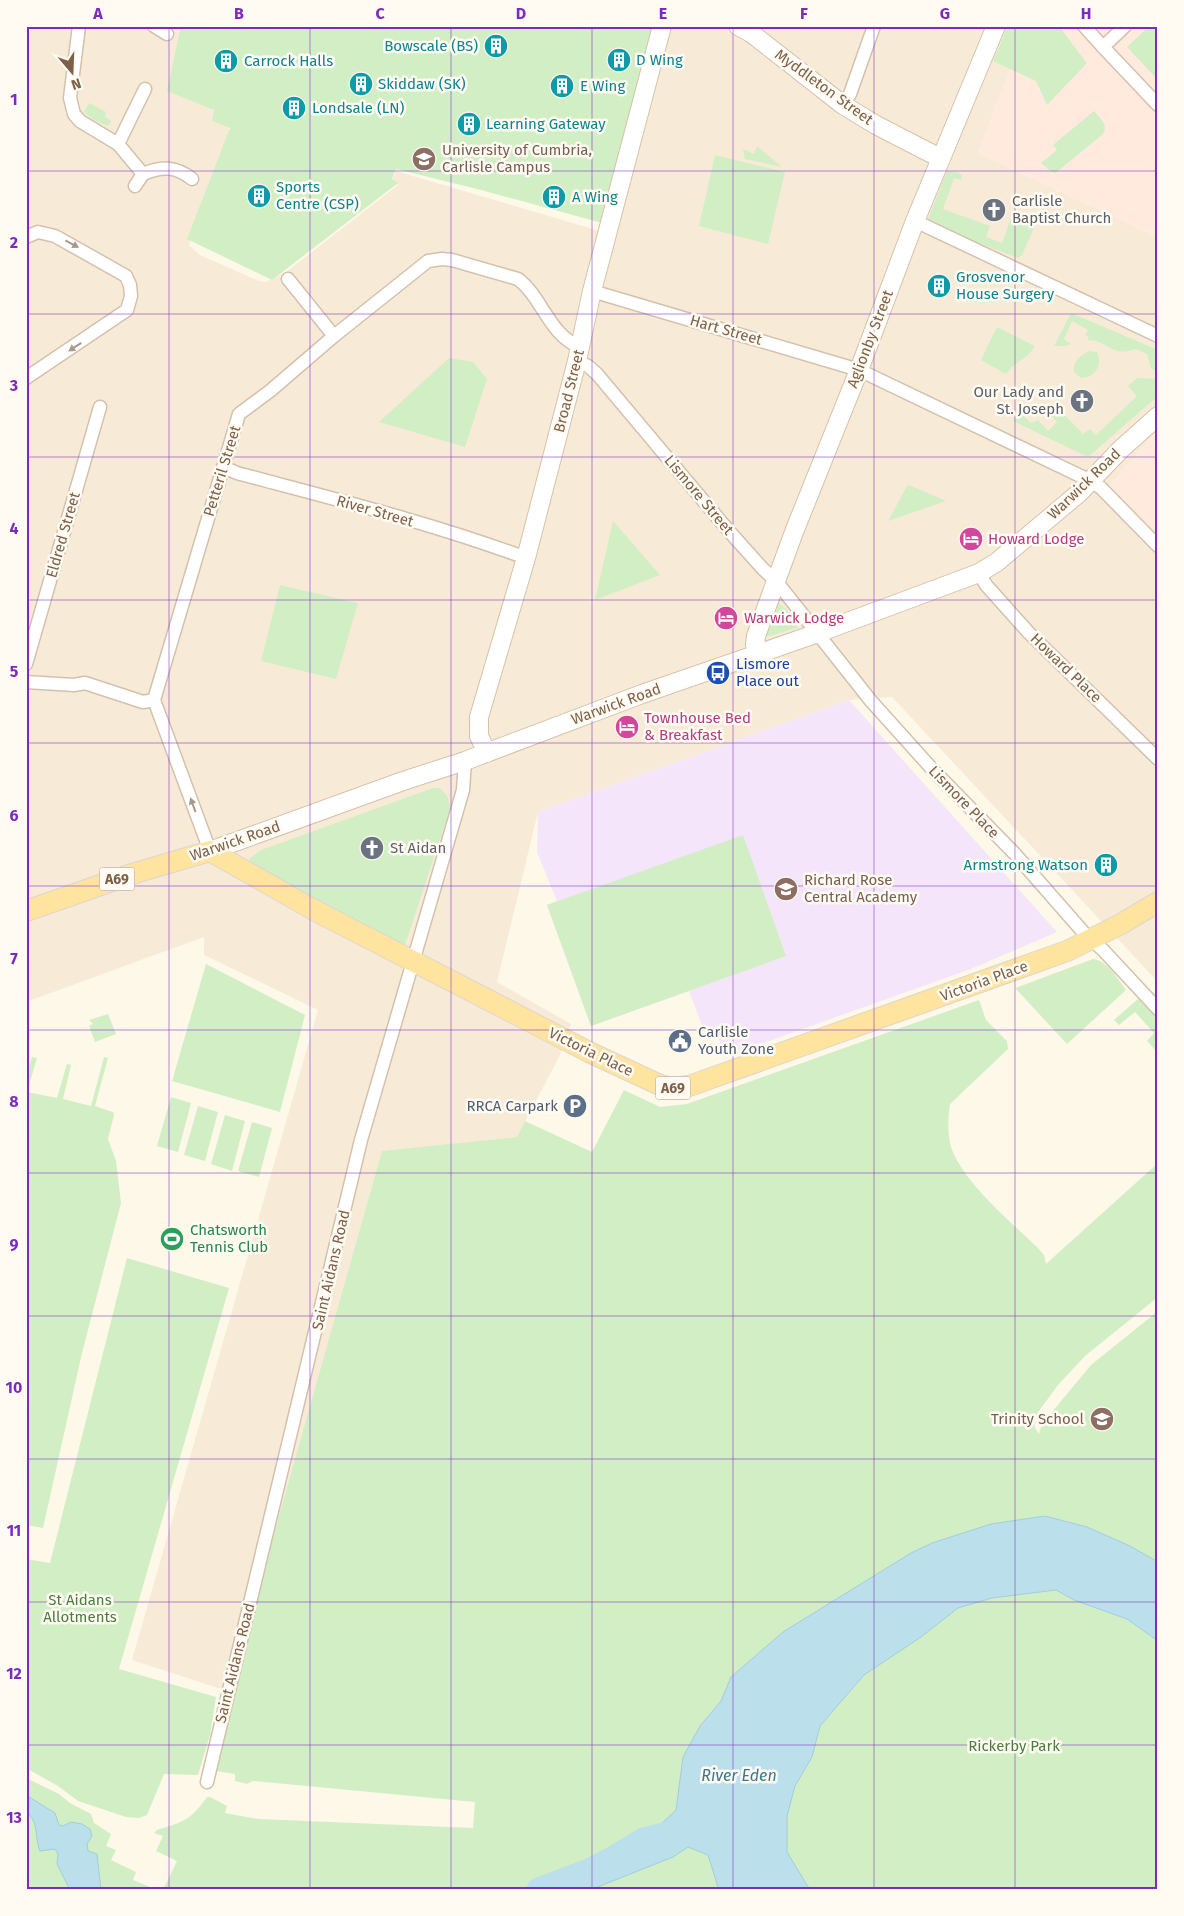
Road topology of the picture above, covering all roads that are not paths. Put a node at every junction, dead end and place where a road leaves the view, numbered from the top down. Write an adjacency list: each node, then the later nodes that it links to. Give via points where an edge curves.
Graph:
1 (79, 26): 14 (street, via 71,106 80,121)
2 (154, 26): 9 (street)
3 (662, 26): 22 (street, Broad Street)
4 (874, 26): 12 (street)
5 (996, 26): 15 (street, Aglionby Street)
6 (1084, 26): 10 (street)
7 (1125, 26): 10 (street)
8 (747, 29): 12 (street, Myddleton Street)
9 (167, 34)
10 (1103, 46): 13 (street)
11 (145, 89): 14 (street)
12 (844, 105): 15 (street, Myddleton Street)
13 (1158, 105)
14 (118, 144): 16 (street)
15 (940, 158): 19 (street, Aglionby Street)
16 (143, 174): 17 (street, via 167,167 177,169); 18 (street)
17 (192, 179)
18 (135, 186)
19 (915, 220): 24 (street); 26 (street, Aglionby Street)
20 (26, 237): 27 (street, one-way to 27, via 38,232 77,247 126,276 131,296 127,310)
21 (288, 279): 23 (street)
22 (592, 291): 25 (street, Broad Street); 26 (street, Hart Street)
23 (334, 336): 25 (street, Petteril Street, via 420,266 442,259 524,283); 30 (street, Petteril Street, via 239,414)
24 (1158, 336)
25 (578, 354): 33 (street, Broad Street); 35 (street, Lismore Street, via 728,530)
26 (859, 370): 31 (street, Hart Street); 35 (street, Aglionby Street)
27 (26, 378)
28 (100, 407): 38 (street, Eldred Street)
29 (1158, 416): 31 (street, Warwick Road, via 1121,448)
30 (223, 467): 33 (street, River Street); 40 (street, Petteril Street)
31 (1091, 481): 32 (street, Hart Street); 34 (street, Warwick Road, via 997,562)
32 (1156, 542)
33 (526, 558): 41 (street, Broad Street, via 479,716 478,736)
34 (979, 573): 36 (street, Warwick Road); 42 (street, Howard Place, via 1029,633)
35 (776, 581): 36 (street, Lismore Street); 37 (street, Aglionby Street, via 756,636)
36 (818, 633): 37 (street, Warwick Road); 47 (street, Lismore Place, via 871,701)
37 (758, 654): 41 (street, Warwick Road)
38 (26, 664)
39 (26, 682): 40 (street, via 85,683 143,702)
40 (154, 700): 44 (street, one-way to 40)
41 (487, 753): 43 (street, Warwick Road)
42 (1158, 759)
43 (465, 761): 44 (street, Warwick Road); 48 (street, Saint Aidans Road, via 463,790)
44 (210, 851): 46 (main road, Warwick Road / A69, via 134,873); 48 (main road, Victoria Place / A69)
45 (1158, 902): 47 (main road, Victoria Place / A69)
46 (26, 911)
47 (1091, 939): 48 (main road, Victoria Place / A69, via 884,1018 689,1086 673,1088 604,1059); 49 (street, Lismore Place)
48 (414, 963): 50 (street, Saint Aidans Road, via 361,1140)
49 (1158, 1009)
50 (207, 1782)

